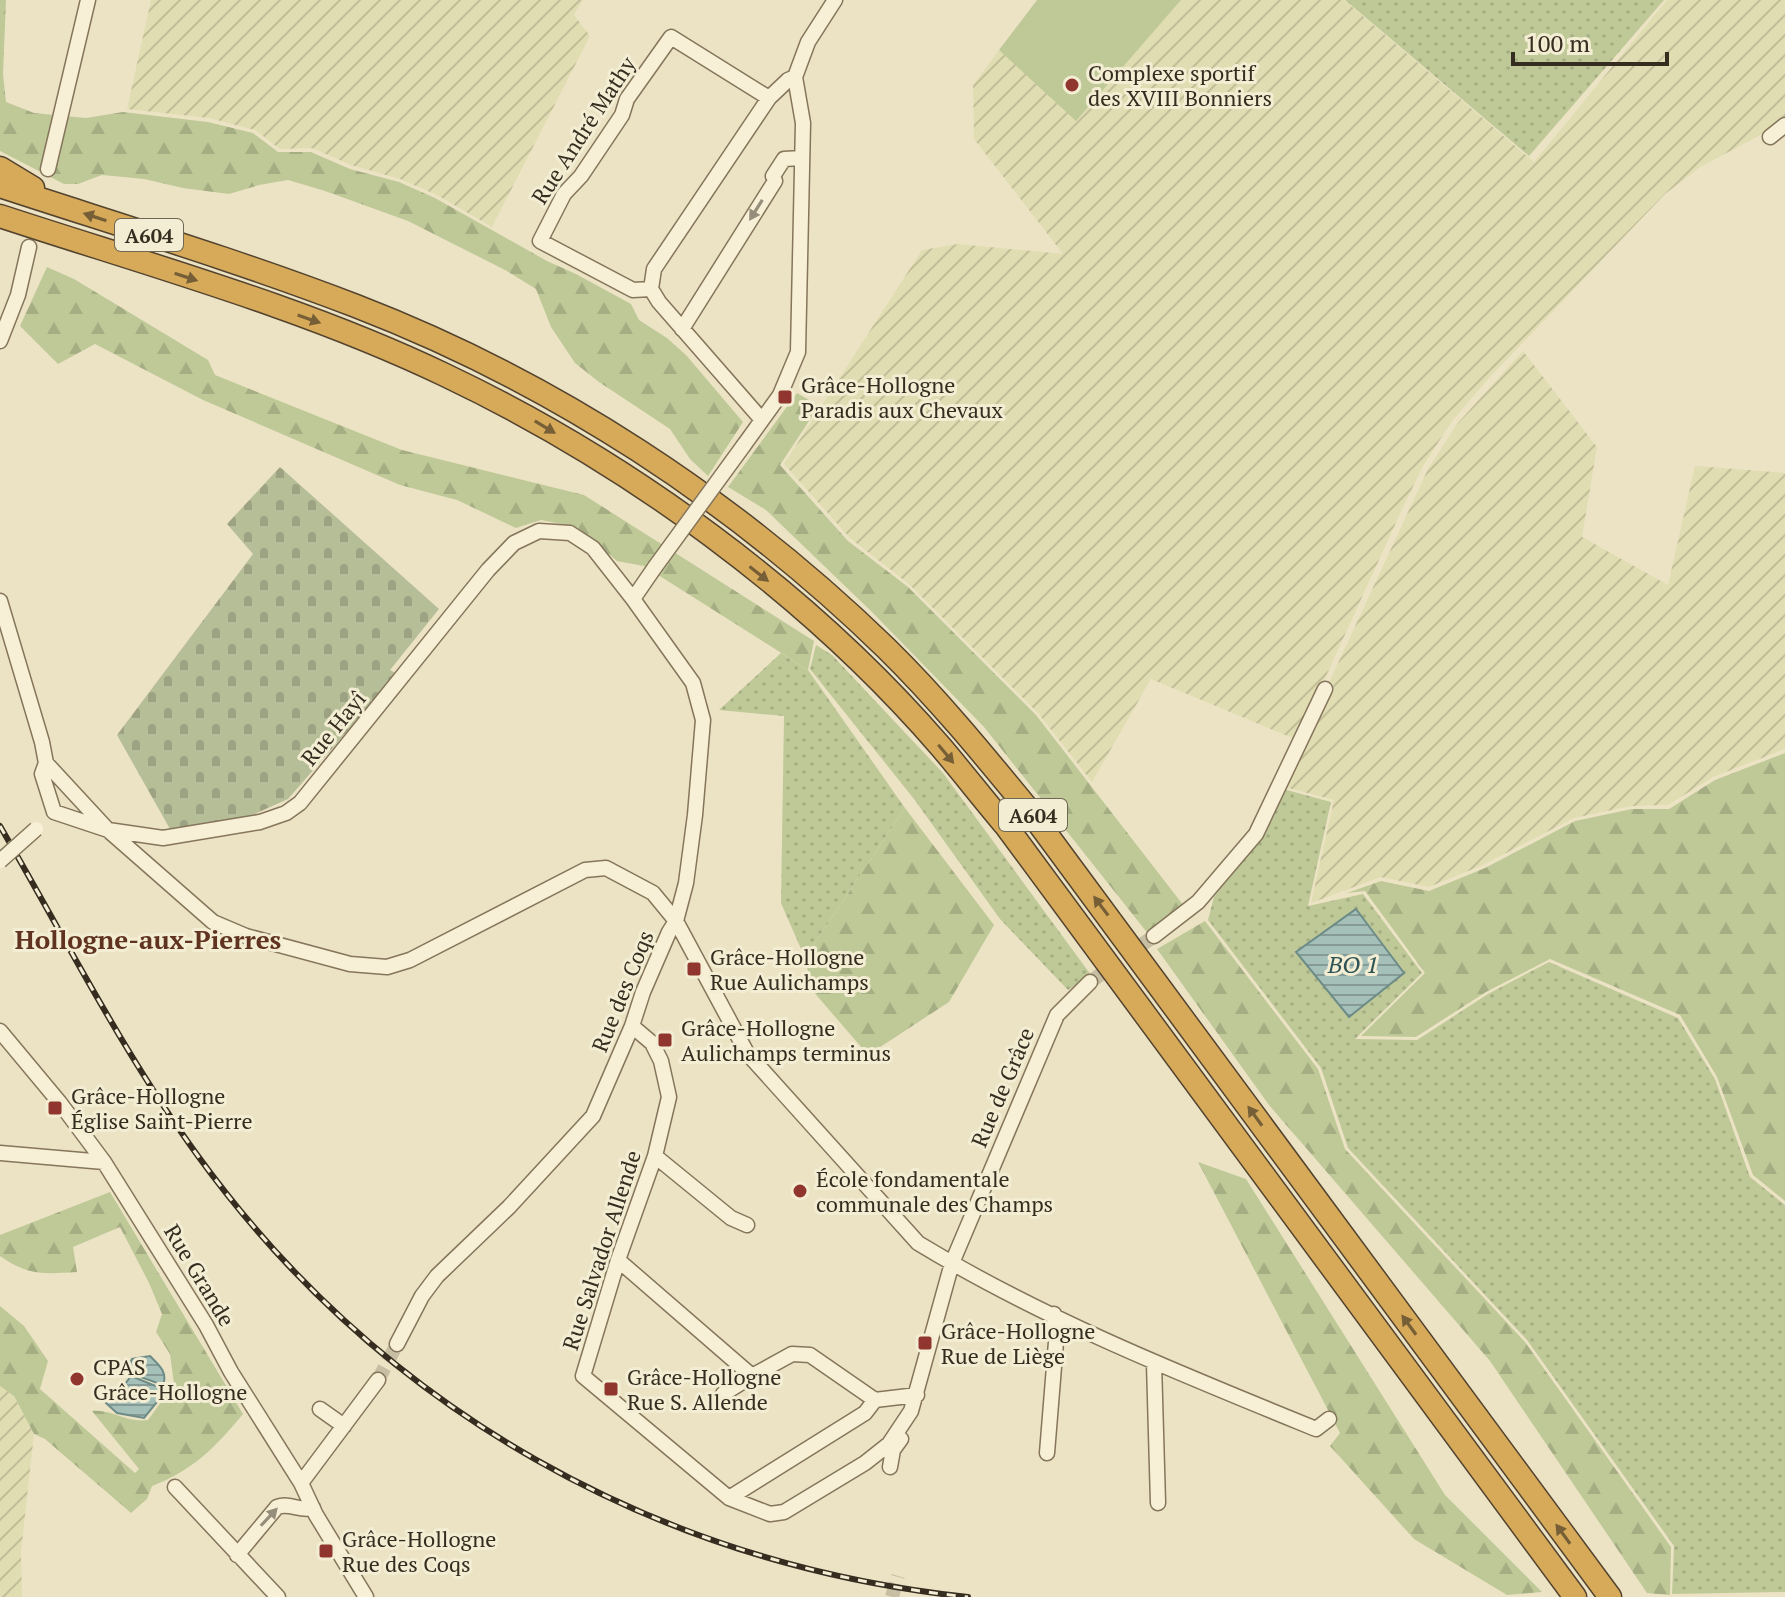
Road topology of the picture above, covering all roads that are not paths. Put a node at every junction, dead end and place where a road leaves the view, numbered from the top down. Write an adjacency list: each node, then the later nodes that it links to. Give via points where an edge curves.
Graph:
1 (88, 0): 9 (street)
2 (835, 0): 3 (street, via 808,42)
3 (795, 77): 4 (street); 7 (street, via 803,123)
4 (769, 98): 16 (street, via 654,269); 16 (street, Rue André Mathy, via 671,37 564,194 540,241 633,290)
5 (1785, 125): 6 (street)
6 (1770, 137)
7 (802, 158): 17 (street, one-way to 17, via 784,159); 19 (street, via 798,352 780,395)
8 (0, 168): 11 (highway)
9 (48, 169)
10 (0, 186): 11 (highway, A604)
11 (49, 202): 62 (highway, A604, one-way to 11, via 1028,809 886,649 806,576 640,451 456,349 249,267)
12 (0, 216): 14 (highway, A604)
13 (0, 233): 14 (highway, via 54,245)
14 (85, 244): 61 (highway, A604, one-way to 61, via 347,332 444,374 624,474 788,597 940,745 1006,826)
15 (29, 247): 18 (street)
16 (651, 289): 17 (street)
17 (682, 329): 19 (street)
18 (0, 341)
19 (762, 420): 20 (street, bridge)
20 (633, 599): 25 (street, Rue Hayî, via 593,548 570,533 539,531 514,543 488,570 300,803 286,813 163,838); 27 (street, Rue des Coqs, via 693,683 703,720 688,869)
21 (0, 601): 23 (street)
22 (1325, 689): 28 (street, via 1256,834 1198,902)
23 (46, 763): 24 (street, via 42,774); 25 (street)
24 (54, 812): 25 (street, Rue Hayî); 26 (street, bridge)
25 (108, 830): 27 (street, via 213,922 350,964 387,967 410,960 585,870 606,868 630,879 653,893)
26 (0, 861)
27 (676, 921): 30 (street, Rue des Coqs); 38 (street, via 747,1053 918,1243)
28 (1154, 936)
29 (1090, 982): 38 (street, Rue de Grâce, via 1057,1015)
30 (632, 1026): 34 (street, Rue Salvador Allende, via 652,1043 669,1097); 40 (street, Rue des Coqs, via 593,1116 437,1276)
31 (0, 1031): 32 (street, Rue Grande)
32 (6, 1046): 35 (street, Rue Grande, via 60,1103)
33 (0, 1153): 35 (street)
34 (655, 1156): 36 (street); 37 (street, Rue Salvador Allende)
35 (104, 1162): 53 (street, Rue Grande)
36 (747, 1225)
37 (618, 1260): 42 (street); 55 (street, Rue Salvador Allende, via 583,1376)
38 (952, 1263): 39 (street); 45 (street, Rue de Grâce)
39 (1054, 1314): 41 (street); 51 (street)
40 (397, 1344)
41 (1154, 1363): 49 (street, via 1316,1429); 56 (street)
42 (752, 1376): 44 (street); 46 (street, via 792,1354 810,1355)
43 (378, 1380): 50 (street)
44 (723, 1394)
45 (917, 1395): 46 (street); 48 (street, Rue de Grâce)
46 (875, 1400): 55 (street, via 865,1413)
47 (320, 1409): 50 (street)
48 (911, 1411): 52 (street, via 914,1423 893,1450); 55 (street, Rue Salvador Allende, via 889,1444 784,1512 770,1514)
49 (1329, 1419)
50 (344, 1426): 53 (street)
51 (1047, 1453)
52 (890, 1467)
53 (301, 1483): 57 (street, Rue Grande)
54 (175, 1487): 58 (street)
55 (729, 1498)
56 (1158, 1503)
57 (313, 1508): 58 (street, one-way to 57, via 277,1507); 60 (street, Rue Grande)
58 (237, 1555): 59 (street)
59 (271, 1595)
60 (366, 1597)
61 (1575, 1597)
62 (1610, 1597)

